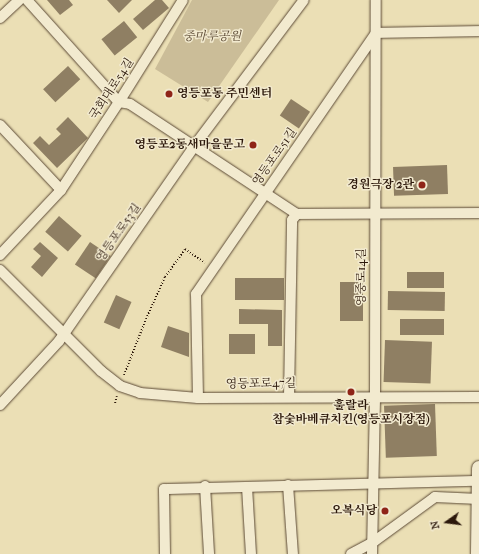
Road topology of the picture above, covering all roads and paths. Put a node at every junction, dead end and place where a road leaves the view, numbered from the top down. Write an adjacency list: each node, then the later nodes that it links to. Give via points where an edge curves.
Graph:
1 (20, 0): 6 (street)
2 (27, 0): 9 (street)
3 (183, 0): 9 (street, 국회대로54길)
4 (304, 0): 11 (street, 영등포로53길)
5 (376, 0): 8 (street, 영중로14길)
6 (0, 18)
7 (479, 31): 8 (street)
8 (376, 33): 13 (street, 영등포로51길); 16 (street, 영중로14길)
9 (119, 102): 11 (street, via 130,104); 12 (street, 국회대로54길)
10 (0, 125): 12 (street)
11 (195, 145): 13 (street); 20 (street, 영등포로53길)
12 (61, 190): 17 (street, 국회대로54길)
13 (266, 193): 15 (street); 18 (street, 영등포로51길)
14 (479, 212): 16 (street)
15 (297, 214): 16 (street); 23 (street, via 292,220)
16 (375, 214): 22 (street, 영중로14길)
17 (0, 256)
18 (214, 269): 21 (path, via 185,249 165,277); 25 (street, 영등포로51길, via 196,294)
19 (0, 270): 20 (street)
20 (64, 335): 21 (street, 영등포로47길, via 101,372); 27 (street, 영등포로53길)
21 (120, 386): 25 (street, 영등포로47길, via 140,393); 26 (path)
22 (375, 396): 23 (street, 영등포로47길); 24 (street, 영등포로47길); 30 (street, 영중로14길)
23 (289, 397): 25 (street, 영등포로47길)
24 (479, 397)
25 (198, 398)
26 (115, 403)
27 (0, 405)
28 (479, 468): 29 (main road)
29 (479, 481): 30 (street); 34 (main road)
30 (373, 483): 31 (street); 35 (street, 영중로14길)
31 (288, 485): 33 (street); 39 (street)
32 (205, 486): 33 (street); 36 (street, via 164,489); 37 (street)
33 (247, 486): 38 (street)
34 (478, 499): 35 (street, via 435,498); 42 (main road)
35 (372, 543): 40 (street); 41 (street, 영중로14길)
36 (165, 554)
37 (209, 554)
38 (251, 554)
39 (293, 554)
40 (351, 554)
41 (372, 554)
42 (478, 554)

